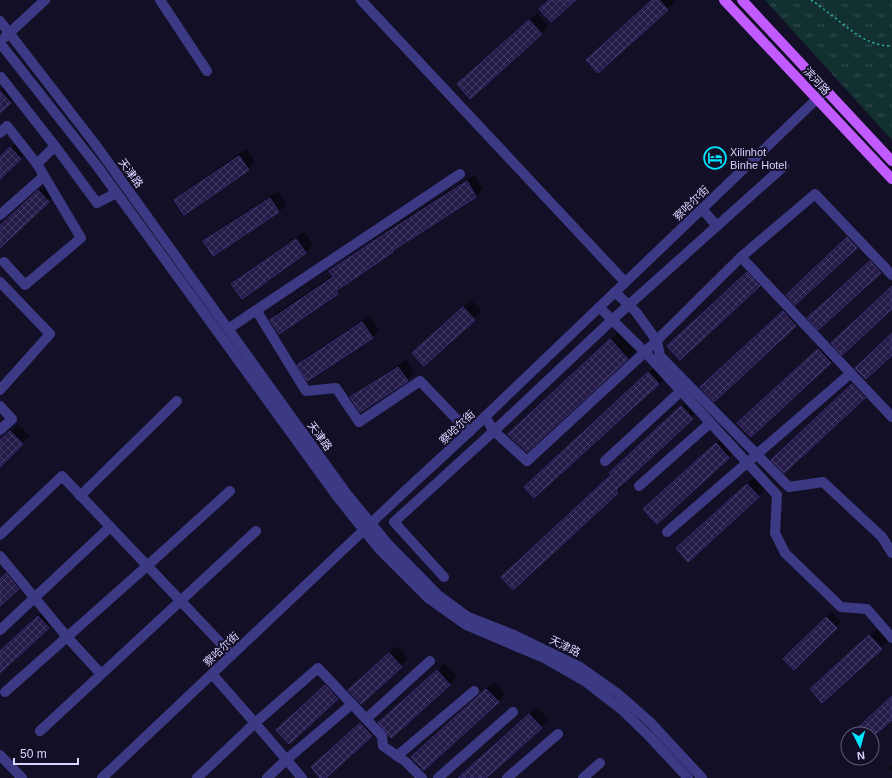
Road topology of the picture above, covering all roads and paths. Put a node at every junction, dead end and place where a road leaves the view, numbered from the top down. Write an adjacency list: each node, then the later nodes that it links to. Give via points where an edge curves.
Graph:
1 (45, 0): 8 (street)
2 (160, 0): 11 (street)
3 (361, 0): 31 (street)
4 (724, 0): 14 (main road, 滨河路)
5 (742, 0): 13 (main road, 滨河路)
6 (810, 0): 10 (path, via 858,37)
7 (0, 21): 8 (street, 天津路)
8 (10, 33): 9 (street); 37 (street, 天津路, via 95,144)
9 (0, 43): 23 (street, 天津路)
10 (892, 46)
11 (207, 71)
12 (0, 78): 16 (street)
13 (826, 91): 14 (street, 察哈尔街); 17 (main road, 滨河路)
14 (817, 98): 22 (main road, 滨河路); 24 (street, 察哈尔街)
15 (0, 133): 18 (street, via 7,126)
16 (55, 146): 18 (street); 23 (street, via 97,203)
17 (892, 161)
18 (37, 164): 21 (street)
19 (784, 166): 26 (street)
20 (460, 174): 35 (street)
21 (44, 176): 25 (street); 28 (street, via 81,238 25,285)
22 (892, 179)
23 (116, 193): 58 (street, 天津路, via 340,500)
24 (702, 209): 26 (street); 31 (street, 察哈尔街)
25 (0, 215)
26 (717, 226): 33 (street)
27 (741, 257): 29 (street, via 815,194); 38 (street); 40 (street)
28 (4, 262)
29 (892, 275)
30 (0, 282): 41 (street, via 50,334)
31 (625, 282): 32 (street, 察哈尔街)
32 (615, 292): 33 (street); 34 (street, 察哈尔街)
33 (629, 305): 36 (street); 38 (street)
34 (599, 307): 36 (street); 45 (street, 察哈尔街)
35 (256, 310): 37 (street); 50 (street, via 306,391 336,388 358,422 420,381)
36 (612, 320): 39 (street); 49 (street)
37 (228, 329): 58 (street, 天津路, via 346,492)
38 (657, 341): 39 (street); 51 (street, via 660,356)
39 (645, 352): 42 (street); 49 (street, via 527,461)
40 (851, 374): 46 (street); 51 (street)
41 (0, 390)
42 (681, 392): 47 (street); 52 (street)
43 (177, 401): 56 (street)
44 (0, 406): 48 (street, via 12,419)
45 (485, 417): 49 (street); 50 (street, 察哈尔街)
46 (892, 417)
47 (710, 423): 53 (street); 54 (street)
48 (0, 430)
49 (494, 431): 65 (street, via 394,522)
50 (469, 432): 58 (street, 察哈尔街)
51 (757, 454): 53 (street); 62 (street, via 789,487 823,482 882,537)
52 (605, 461)
53 (747, 463): 60 (street); 70 (street, via 777,495 775,533 785,553 841,607 867,609)
54 (639, 486)
55 (230, 490): 64 (street)
56 (80, 496): 57 (street); 61 (street, via 62,476)
57 (110, 527): 64 (street); 66 (street)
58 (368, 527): 71 (street, 察哈尔街); 96 (street, 天津路, via 379,549 428,598 466,625 544,658 586,682 621,709); 97 (street, 天津路, via 438,595 468,617 514,635 580,667 617,693 650,722)
59 (256, 531): 67 (street)
60 (667, 532)
61 (0, 535)
62 (892, 553)
63 (0, 556): 66 (street)
64 (148, 566): 67 (street); 69 (street)
65 (444, 577)
66 (35, 598): 68 (street); 69 (street)
67 (180, 600): 71 (street); 73 (street)
68 (0, 630)
69 (67, 637): 73 (street); 76 (street)
70 (892, 638)
71 (232, 655): 74 (street, 察哈尔街)
72 (430, 662): 79 (street)
73 (101, 674): 81 (street)
74 (212, 674): 80 (street); 88 (street, 察哈尔街)
75 (474, 691): 84 (street)
76 (5, 692)
77 (352, 704): 79 (street); 80 (street, via 318,668); 85 (street)
78 (513, 712): 93 (street)
79 (366, 719): 84 (street, via 382,736 383,746)
80 (255, 724): 85 (street); 89 (street)
81 (40, 731)
82 (558, 734): 94 (street)
83 (0, 755): 87 (street)
84 (397, 756): 92 (street)
85 (286, 760): 90 (street); 91 (street)
86 (600, 763): 95 (street)
87 (22, 778)
88 (102, 778)
89 (197, 778)
90 (267, 778)
91 (302, 778)
92 (422, 778)
93 (438, 778)
94 (507, 778)
95 (583, 778)
96 (688, 778)
97 (702, 778)

